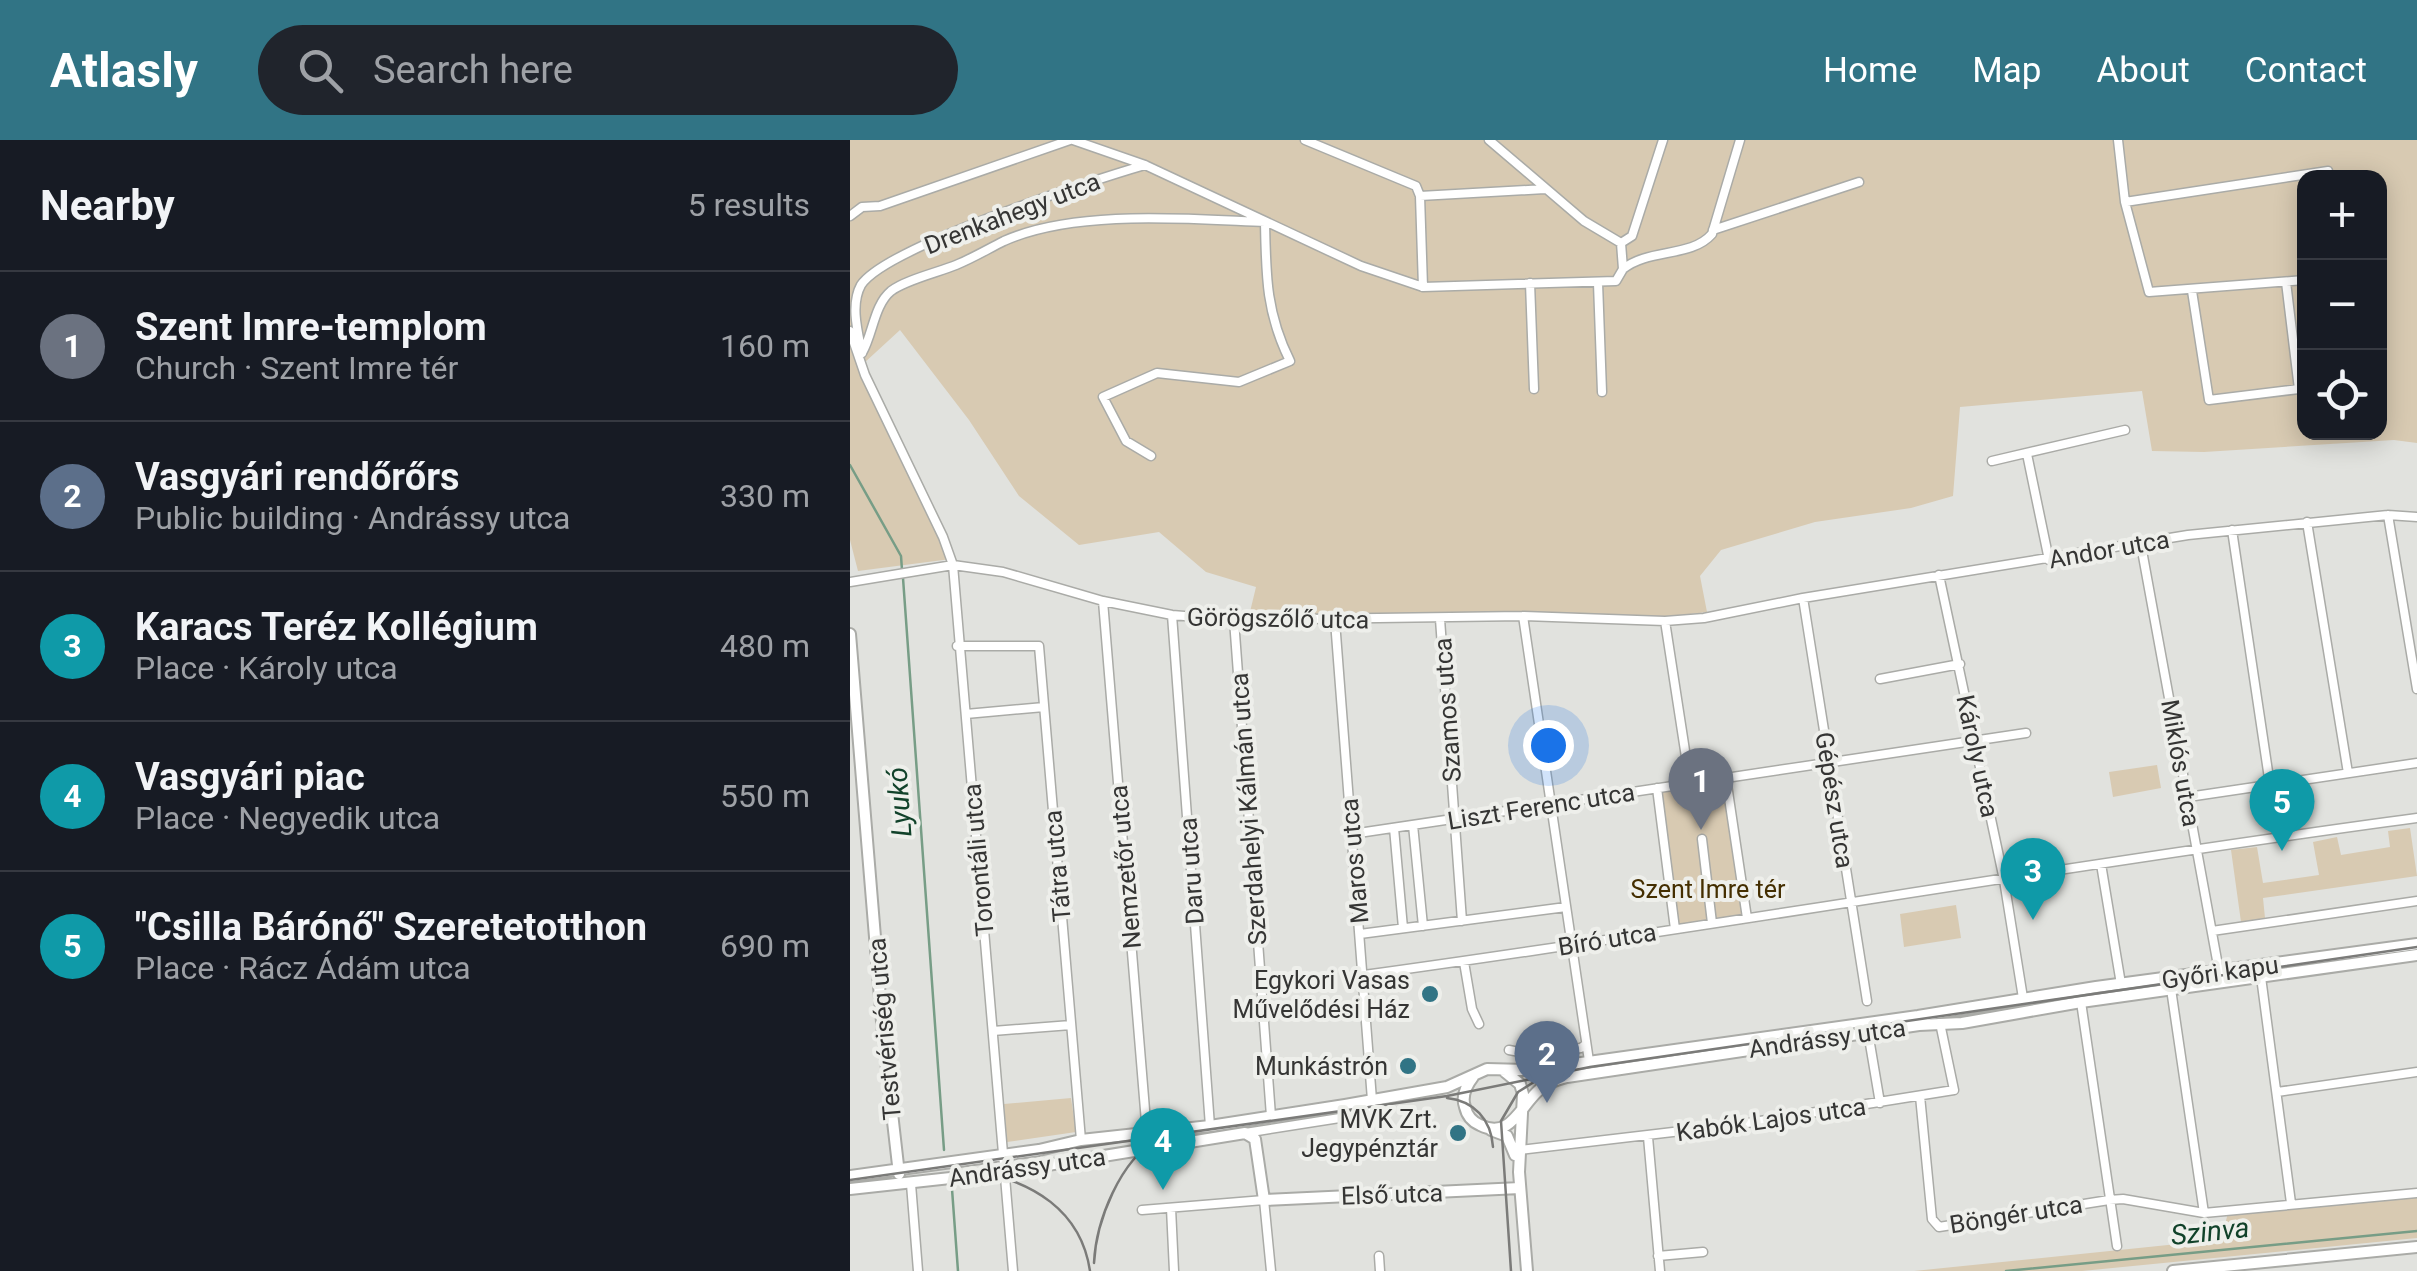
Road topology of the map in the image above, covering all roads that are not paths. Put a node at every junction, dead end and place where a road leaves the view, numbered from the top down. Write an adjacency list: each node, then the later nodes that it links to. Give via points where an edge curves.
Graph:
1 (1072, 140): 7 (street); 13 (street)
2 (1305, 140): 11 (street, via 1416,186)
3 (1490, 140): 10 (street)
4 (1663, 140): 16 (street, via 1632,236)
5 (1740, 140): 15 (street)
6 (2118, 140): 12 (street)
7 (1144, 165): 14 (street); 25 (street, Drenkahegy utca, via 938,238 871,274 855,305)
8 (2297, 176): 12 (street)
9 (1859, 182): 15 (street)
10 (1546, 190): 11 (street); 16 (street)
11 (1420, 196): 22 (street)
12 (2126, 202): 23 (street, via 2149,292)
13 (850, 216)
14 (1265, 222): 22 (street); 25 (street, via 1152,218 1061,226 1005,240 892,291); 31 (street, via 1274,330 1290,362 1239,382 1158,372 1103,396 1126,442)
15 (1713, 230): 17 (street, via 1703,244 1636,258)
16 (1620, 243): 17 (street)
17 (1623, 268): 21 (street, via 1616,281)
18 (2297, 281): 19 (street)
19 (2286, 282): 23 (street); 23 (street, via 2299,388 2208,400)
20 (1530, 284): 21 (street); 22 (street); 27 (street)
21 (1598, 284): 28 (street)
22 (1423, 286)
23 (2192, 291)
24 (850, 332): 26 (street)
25 (862, 353): 26 (street, Drenkahegy utca)
26 (865, 375): 39 (street)
27 (1534, 389)
28 (1602, 392)
29 (2126, 430): 30 (street)
30 (2026, 454): 32 (street); 38 (street)
31 (1151, 456)
32 (1992, 461)
33 (2388, 515): 34 (street, Andor utca); 35 (street, Andor utca); 53 (street)
34 (2417, 518)
35 (2307, 522): 36 (street, Andor utca); 62 (street)
36 (2232, 530): 37 (street, Andor utca); 65 (street)
37 (2141, 545): 38 (street, Andor utca); 67 (street, Miklós utca)
38 (2049, 560): 40 (street, Andor utca)
39 (953, 565): 41 (street, Görögszőlő utca); 43 (street, Görögszőlő utca); 51 (street, Torontáli utca)
40 (1939, 575): 42 (street, Andor utca); 52 (street, Károly utca)
41 (850, 582)
42 (1803, 598): 49 (street, Görögszőlő utca); 60 (street, Gépész utca)
43 (1104, 601): 44 (street, Görögszőlő utca); 121 (street, Nemzetőr utca)
44 (1172, 616): 47 (street, Görögszőlő utca); 119 (street, Daru utca)
45 (1523, 616): 46 (street, Görögszőlő utca); 49 (street, Görögszőlő utca); 68 (street)
46 (1440, 618): 48 (street, Görögszőlő utca); 70 (street, Szamos utca)
47 (1234, 620): 48 (street, Görögszőlő utca); 118 (street, Szerdahelyi Kálmán utca)
48 (1335, 621): 73 (street, Maros utca)
49 (1666, 621): 64 (street)
50 (850, 634): 127 (street, Testvériség utca)
51 (958, 646): 56 (street, Tátra utca, via 1039,646); 57 (street, Torontáli utca)
52 (1960, 664): 54 (street); 59 (street, Károly utca)
53 (2416, 677): 55 (street)
54 (1880, 679)
55 (2417, 690)
56 (1044, 706): 57 (street); 104 (street, Tátra utca)
57 (966, 714): 105 (street, Torontáli utca)
58 (2026, 733): 59 (street, Liszt Ferenc utca)
59 (1974, 740): 60 (street, Liszt Ferenc utca); 77 (street, Károly utca)
60 (1830, 762): 63 (street, Liszt Ferenc utca); 79 (street, Gépész utca)
61 (2417, 763): 62 (street)
62 (2348, 773): 65 (street)
63 (1726, 778): 64 (street, Liszt Ferenc utca); 81 (street)
64 (1690, 783): 66 (street, Liszt Ferenc utca)
65 (2270, 785): 67 (street)
66 (1657, 788): 68 (street, Liszt Ferenc utca); 86 (street)
67 (2188, 797): 75 (street, Miklós utca)
68 (1551, 804): 70 (street, Liszt Ferenc utca); 80 (street)
69 (2417, 818): 75 (street, Bíró utca)
70 (1455, 819): 71 (street, Liszt Ferenc utca); 82 (street, Szamos utca)
71 (1413, 825): 72 (street, Liszt Ferenc utca); 84 (street)
72 (1394, 828): 73 (street, Liszt Ferenc utca); 85 (street)
73 (1352, 834): 88 (street, Maros utca)
74 (1702, 840): 83 (street)
75 (2197, 848): 76 (street, Bíró utca); 87 (street, Miklós utca)
76 (2101, 864): 77 (street, Bíró utca); 96 (street)
77 (2004, 880): 79 (street, Bíró utca); 98 (street, Károly utca)
78 (2417, 902): 87 (street)
79 (1851, 903): 81 (street, Bíró utca); 99 (street, Gépész utca)
80 (1566, 907): 82 (street); 89 (street)
81 (1746, 918): 83 (street, Bíró utca)
82 (1462, 920): 84 (street)
83 (1712, 924): 86 (street, Bíró utca)
84 (1423, 926): 85 (street)
85 (1403, 928): 88 (street)
86 (1675, 929): 89 (street, Bíró utca)
87 (2212, 931): 94 (street, Miklós utca)
88 (1360, 934): 93 (street, Maros utca)
89 (1572, 944): 92 (street, Bíró utca); 107 (street)
90 (2417, 944): 94 (street, Győri kapu)
91 (2417, 955): 95 (street, Győri kapu)
92 (1464, 962): 93 (street, Bíró utca); 103 (street)
93 (1364, 976): 115 (street, Maros utca)
94 (2220, 977): 95 (street, Győri kapu); 96 (street, Győri kapu); 97 (street, Győri kapu)
95 (2262, 977): 113 (street)
96 (2122, 984): 98 (street, Győri kapu)
97 (2171, 989): 100 (street, Győri kapu); 140 (street)
98 (2023, 998): 109 (street, Andrássy utca)
99 (1867, 1002)
100 (2080, 1002): 101 (street, Győri kapu); 136 (street)
101 (2028, 1013): 102 (street, Andrássy utca)
102 (1940, 1023): 106 (street, Andrássy utca); 114 (street, Kabók Lajos utca, via 1954,1090)
103 (1479, 1024)
104 (1070, 1025): 105 (street); 124 (street, Tátra utca)
105 (993, 1032): 126 (street, Torontáli utca)
106 (1868, 1032): 116 (street); 117 (street, Andrássy utca, via 1567,1077 1538,1091)
107 (1586, 1044): 108 (street, via 1530,1054); 109 (street)
108 (1509, 1050)
109 (1588, 1059): 110 (street, Andrássy utca)
110 (1503, 1070): 112 (street); 117 (street, via 1522,1088)
111 (2417, 1072): 113 (street)
112 (1474, 1076): 115 (street, Andrássy utca); 120 (street, via 1464,1106)
113 (2277, 1092): 137 (street)
114 (1920, 1096): 116 (street, Kabók Lajos utca); 136 (street, Böngér utca, via 1934,1224)
115 (1372, 1100): 118 (street, Andrássy utca); 122 (street, Andrássy utca, via 1365,1114)
116 (1880, 1103): 123 (street, Kabók Lajos utca)
117 (1520, 1112): 120 (street, via 1506,1126); 125 (street)
118 (1266, 1118): 119 (street, Andrássy utca); 122 (street)
119 (1210, 1126): 121 (street, Andrássy utca)
120 (1485, 1128): 129 (street, via 1511,1141)
121 (1146, 1134): 124 (street, Andrássy utca)
122 (1251, 1135): 128 (street, Andrássy utca); 135 (street)
123 (1648, 1137): 125 (street, Kabók Lajos utca); 145 (street)
124 (1081, 1140): 126 (street, Andrássy utca)
125 (1519, 1150): 129 (street)
126 (1003, 1155): 127 (street, Andrássy utca); 128 (street, Torontáli utca)
127 (898, 1171): 130 (street, Andrássy utca); 131 (street, Testvériség utca)
128 (1004, 1172): 131 (street, Andrássy utca); 147 (street, Torontáli utca)
129 (1518, 1172): 132 (street)
130 (850, 1176)
131 (906, 1184): 133 (street, Andrássy utca); 146 (street)
132 (1520, 1188): 135 (street, Első utca); 151 (street)
133 (850, 1189)
134 (2417, 1193): 137 (street)
135 (1264, 1200): 138 (street); 149 (street)
136 (2109, 1200): 140 (street); 141 (street)
137 (2291, 1203): 140 (street)
138 (1171, 1208): 139 (street); 148 (street)
139 (1142, 1210)
140 (2204, 1213)
141 (2117, 1246)
142 (2417, 1247): 153 (street)
143 (1703, 1252): 145 (street)
144 (1379, 1256): 150 (street)
145 (1658, 1256): 152 (street)
146 (918, 1271)
147 (1013, 1271)
148 (1174, 1271)
149 (1270, 1271)
150 (1380, 1271)
151 (1527, 1271)
152 (1660, 1271)
153 (2173, 1271)

